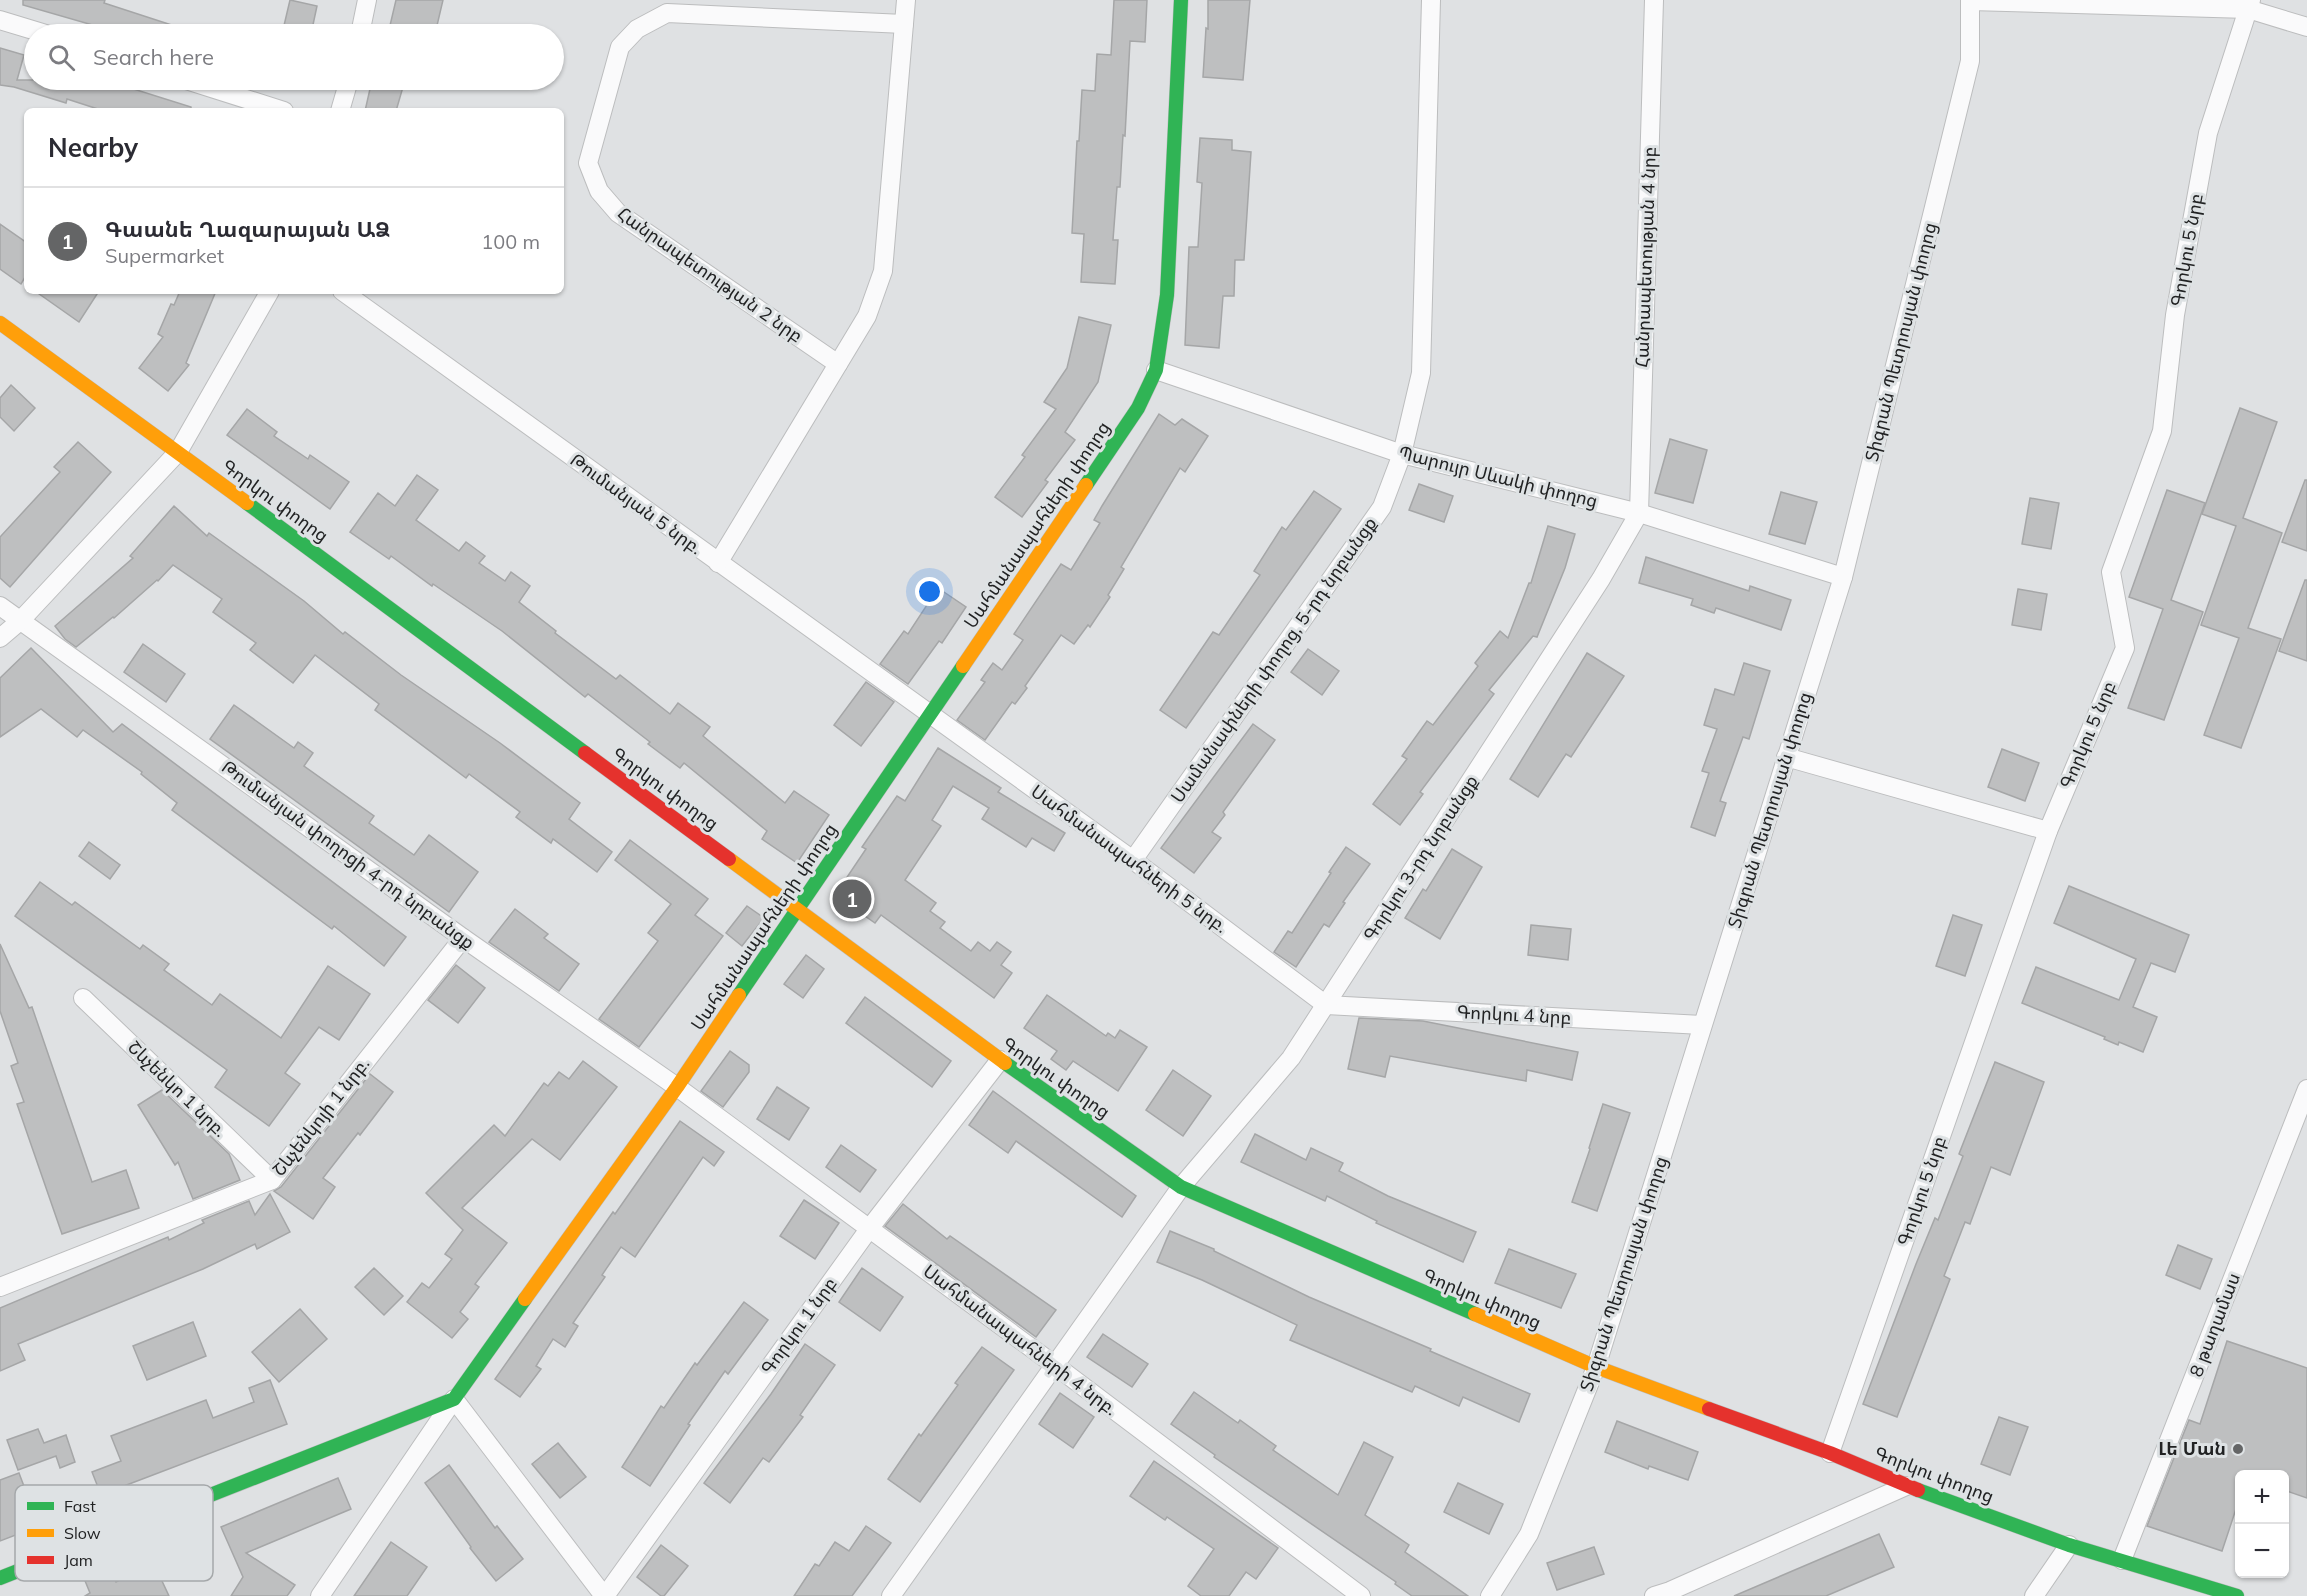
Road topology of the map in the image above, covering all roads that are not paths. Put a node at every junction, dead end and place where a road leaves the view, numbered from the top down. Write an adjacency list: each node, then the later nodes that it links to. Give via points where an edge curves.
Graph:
1 (367, 0): 9 (street)
2 (906, 0): 10 (street)
3 (1181, 0): 21 (street, Սահմանապահների փողոց, via 1167,295)
4 (1431, 0): 23 (street, Սամանափների փողոց, 5-րդ նրբանցք, via 1421,373)
5 (1654, 0): 24 (street, Հանրապետության 4 նրբ)
6 (1970, 0): 7 (street); 26 (street, Տիգրան Պետրոսյան փողոց, via 1970,61)
7 (2250, 4): 12 (street); 32 (street, Գորկու 5 նրբ, via 2208,133 2175,315 2162,431 2111,572 2125,648)
8 (0, 20): 11 (street)
9 (362, 24)
10 (904, 24): 20 (street, via 883,271 867,316); 20 (street, Հանրապետության 2 նրբ, via 667,13 637,29 620,47 588,163 598,191 618,213)
11 (24, 27)
12 (2307, 27)
13 (218, 90): 15 (street)
14 (345, 90): 16 (street)
15 (275, 108)
16 (341, 108)
17 (268, 294): 22 (street)
18 (346, 294): 25 (street, Թումանյան 5 նրբ.)
19 (0, 323): 22 (street, Գորկու փողոց)
20 (838, 364): 25 (street)
21 (1156, 370): 23 (street, Պարույր Սևակի փողոց); 30 (street, Սահմանապահների փողոց, via 1138,408)
22 (178, 452): 28 (street); 34 (street, Գորկու փողոց)
23 (1402, 454): 24 (street, Պարույր Սևակի փողոց); 33 (street, Սամանափների փողոց, 5-րդ նրբանցք, via 1382,507)
24 (1639, 513): 26 (street, Պարույր Սևակի փողոց); 37 (street, Գորկու 3-րդ նրբանցք, via 1601,579)
25 (718, 563): 30 (street, Թումանյան 5 նրբ.)
26 (1843, 577): 31 (street, Տիգրան Պետրոսյան փողոց)
27 (0, 606): 28 (street, Թումանյան փողոցի 4-րդ նրբանցք)
28 (20, 621): 29 (street); 35 (street, Թումանյան փողոցի 4-րդ նրբանցք)
29 (0, 638)
30 (932, 714): 33 (street, Սահմանապահների 5 նրբ.); 34 (street, Սահմանապահների փողոց)
31 (1786, 757): 32 (street); 38 (street, Տիգրան Պետրոսյան փողոց)
32 (2048, 831): 49 (street, Գորկու 5 նրբ)
33 (1133, 860): 37 (street, Սահմանապահների 5 նրբ.)
34 (798, 909): 39 (street, Գորկու փողոց); 40 (street, Սահմանապահների փողոց)
35 (463, 938): 40 (street, Թումանյան փողոցի 4-րդ նրբանցք); 42 (street, Շևչենկոյի 1 նրբ.)
36 (83, 998): 42 (street, Շևչենկո 1 նրբ.)
37 (1326, 1005): 38 (street, Գորկու 4 նրբ); 43 (street, Գորկու 3-րդ նրբանցք, via 1291,1058)
38 (1702, 1025): 47 (street, Տիգրան Պետրոսյան փողոց)
39 (1000, 1060): 43 (street, Գորկու փողոց); 44 (street, Գորկու 1 նրբ)
40 (677, 1087): 44 (street, Սահմանապահների 4 նրբ.); 48 (street, Սահմանապահների փողոց)
41 (2307, 1089): 53 (street, 8 թաղամաս)
42 (272, 1180): 45 (street, Շևչենկոյի 1 նրբ.)
43 (1181, 1187): 46 (street, Գորկու 3-րդ նրբանցք); 47 (street, Գորկու փողոց)
44 (869, 1229): 46 (street, Սահմանապահների 4 նրբ.); 57 (street, Գորկու 1 նրբ)
45 (0, 1287)
46 (1056, 1366): 58 (street, Գորկու 3-րդ նրբանցք); 59 (street, Սահմանապահների 4 նրբ.)
47 (1596, 1367): 49 (street, Գորկու փողոց); 60 (street, Տիգրան Պետրոսյան փողոց, via 1529,1534)
48 (454, 1399): 51 (street); 56 (street); 57 (street)
49 (1830, 1453): 50 (street, Գորկու փողոց)
50 (1906, 1486): 52 (street, Գորկու փողոց); 61 (street)
51 (213, 1494)
52 (2069, 1545): 53 (street, Գորկու փողոց); 62 (street)
53 (2122, 1560): 63 (street, Գորկու փողոց)
54 (15, 1572): 55 (street)
55 (0, 1578)
56 (320, 1596)
57 (604, 1596)
58 (891, 1596)
59 (1361, 1596)
60 (1490, 1596)
61 (1654, 1596)
62 (2034, 1596)
63 (2237, 1596)

